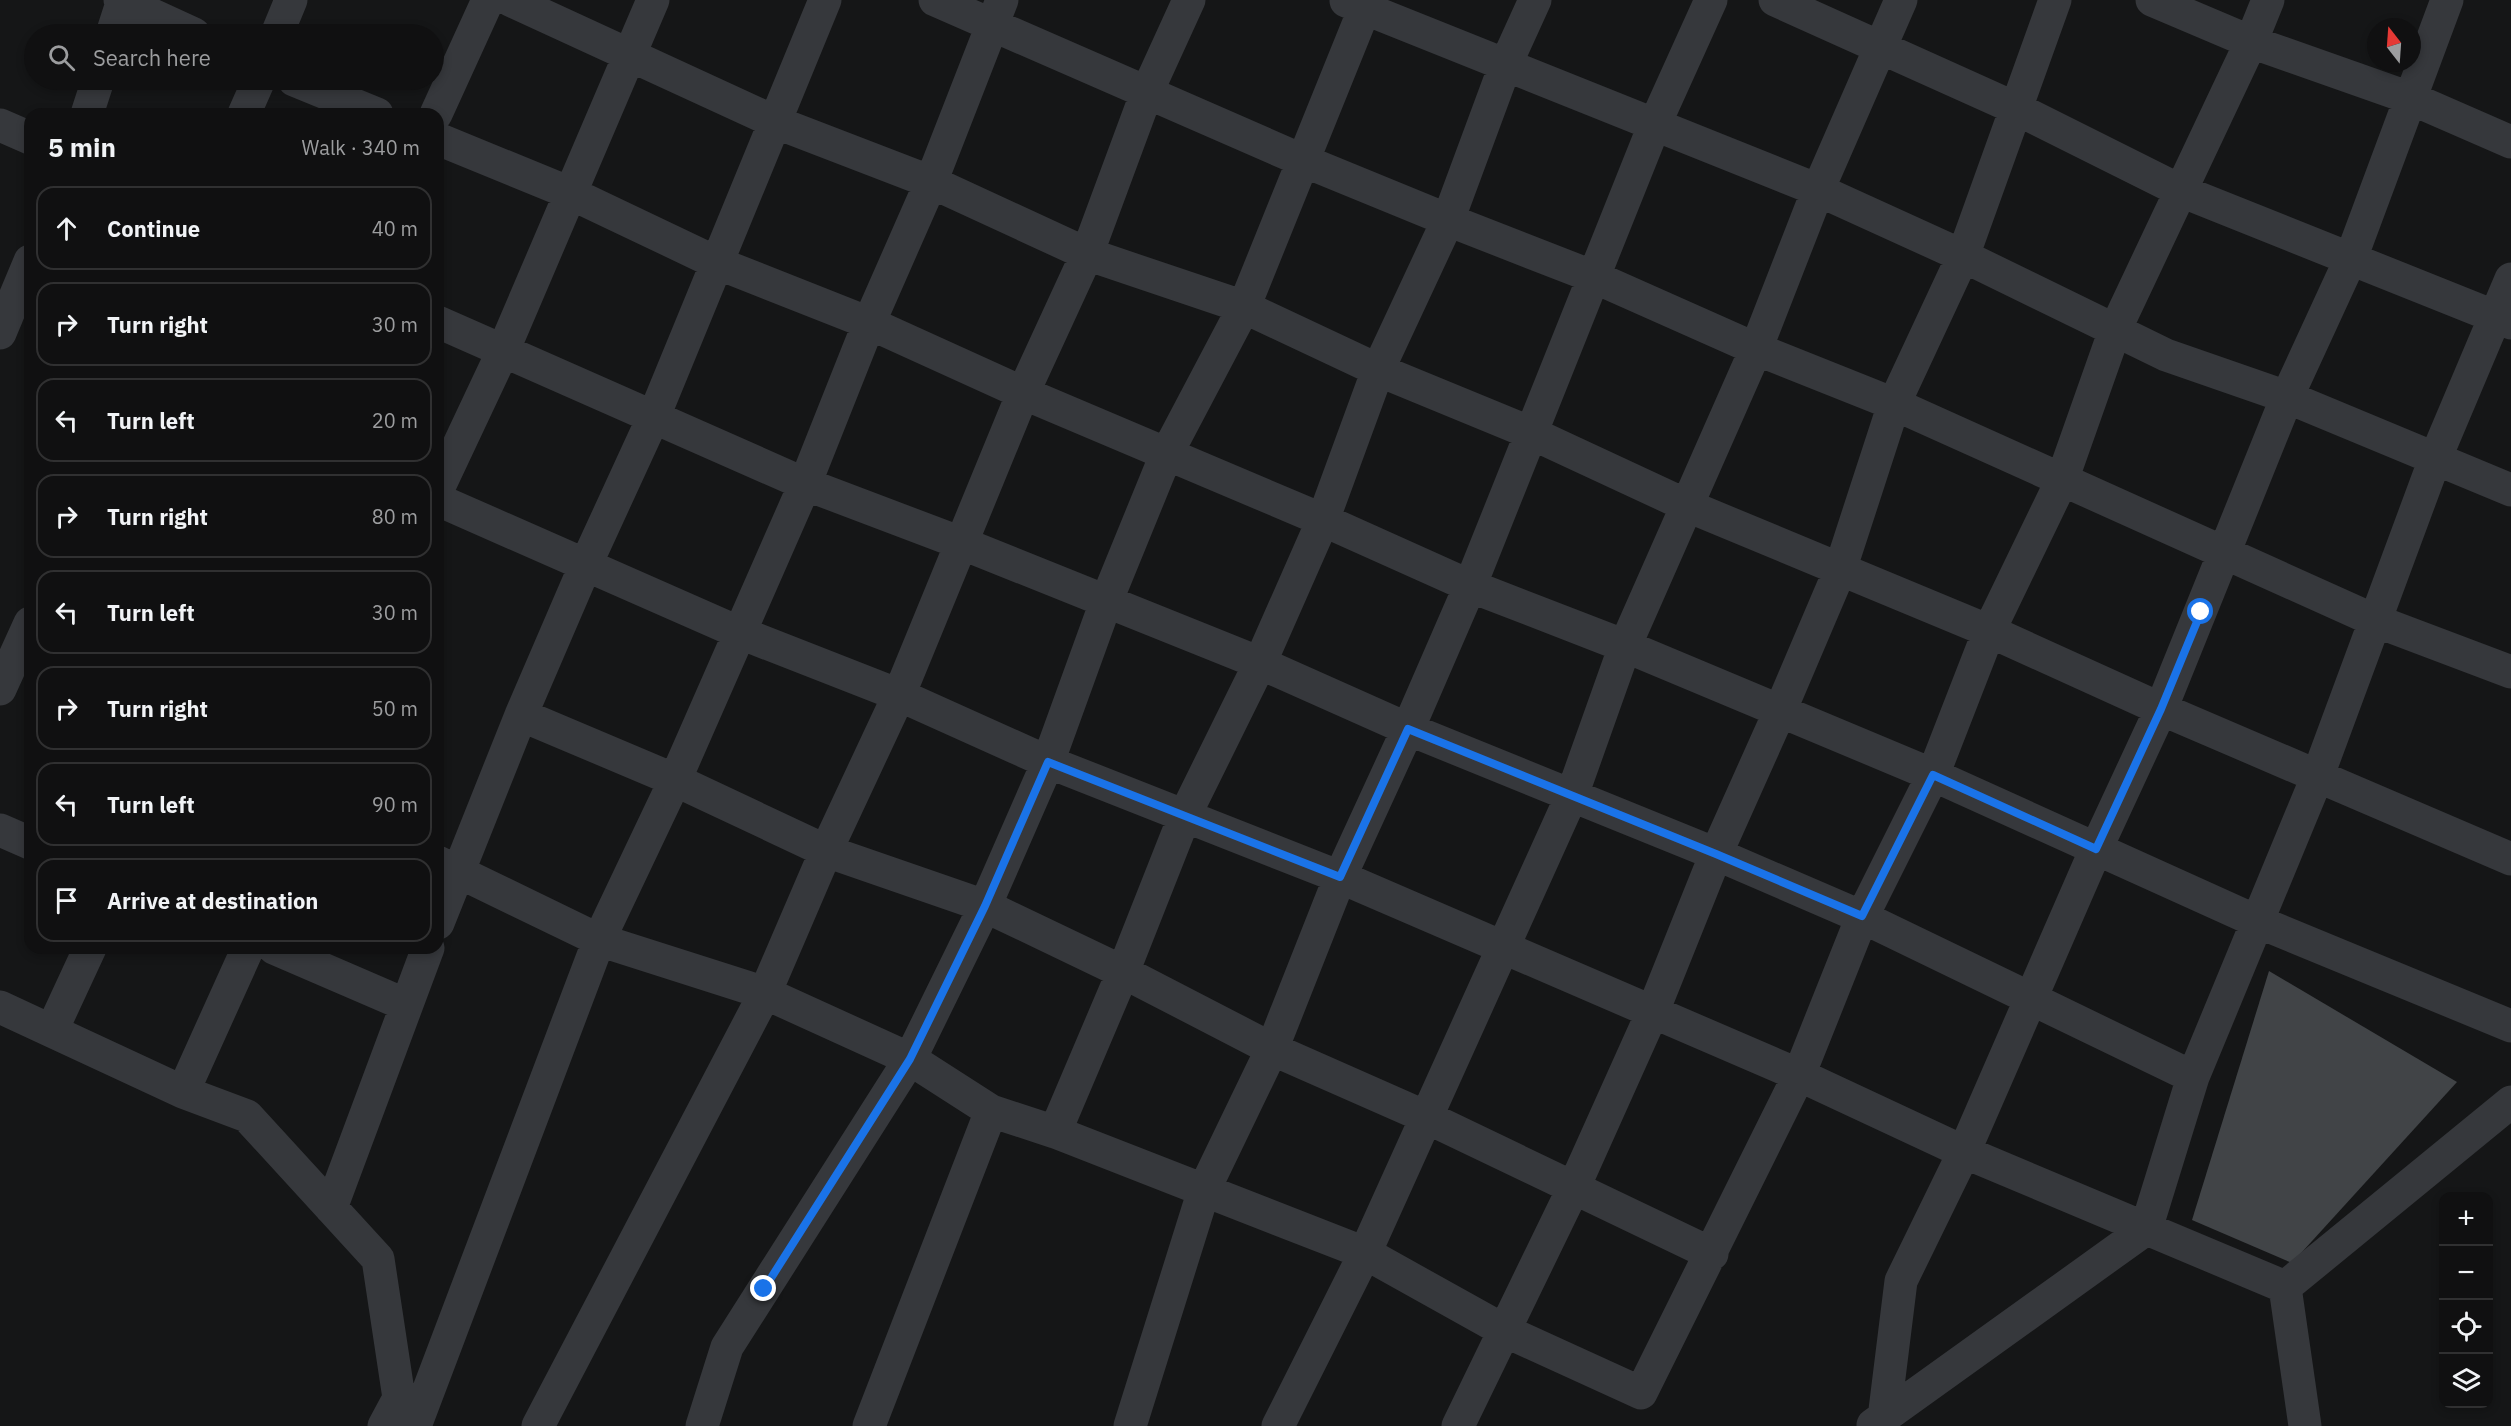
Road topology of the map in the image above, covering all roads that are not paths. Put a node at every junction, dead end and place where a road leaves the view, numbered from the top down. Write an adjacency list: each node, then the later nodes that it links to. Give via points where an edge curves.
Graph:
1 (122, 0): 19 (street); 20 (street)
2 (291, 0): 21 (street)
3 (488, 0): 34 (street)
4 (510, 0): 24 (street)
5 (654, 0): 24 (street)
6 (825, 0): 36 (street)
7 (935, 0): 18 (street)
8 (1189, 0): 29 (street)
9 (1535, 0): 25 (street)
10 (1712, 0): 38 (street)
11 (1775, 0): 23 (street)
12 (1901, 0): 23 (street)
13 (2055, 0): 35 (street)
14 (2152, 0): 22 (street)
15 (2268, 0): 22 (street)
16 (2447, 0): 30 (street)
17 (1359, 3): 25 (street); 42 (street)
18 (998, 12): 29 (street); 43 (street)
19 (115, 24)
20 (173, 24)
21 (281, 24)
22 (2251, 42): 30 (street); 45 (street)
23 (1880, 47): 35 (street); 44 (street)
24 (630, 55): 36 (street); 46 (street)
25 (1505, 66): 38 (street); 47 (street)
26 (95, 90): 31 (street)
27 (254, 90): 32 (street)
28 (318, 90): 33 (street)
29 (1147, 92): 42 (street); 48 (street)
30 (2410, 98): 41 (street); 50 (street)
31 (89, 108)
32 (246, 108)
33 (362, 108)
34 (439, 108)
35 (2016, 108): 45 (street); 49 (street)
36 (775, 122): 43 (street); 51 (street)
37 (0, 125): 39 (street)
38 (1654, 126): 44 (street); 53 (street)
39 (24, 135)
40 (444, 142): 46 (street)
41 (2511, 142)
42 (1304, 160): 47 (street); 55 (street)
43 (931, 182): 48 (street); 57 (street)
44 (1818, 190): 49 (street); 61 (street)
45 (2181, 191): 50 (street); 59 (street)
46 (570, 193): 51 (street); 62 (street)
47 (1448, 220): 53 (street); 63 (street)
48 (1086, 254): 55 (street); 64 (street)
49 (1963, 256): 59 (street); 66 (street)
50 (2351, 258): 56 (street); 65 (street)
51 (717, 263): 57 (street); 67 (street)
52 (24, 275): 60 (street)
53 (1594, 277): 61 (street); 68 (street)
54 (2511, 279): 56 (street)
55 (1244, 307): 63 (street); 69 (street)
56 (2504, 320): 70 (street)
57 (869, 323): 64 (street); 73 (street)
58 (444, 325): 62 (street)
59 (2115, 330): 65 (street, via 2166,355); 72 (street)
60 (0, 333)
61 (1756, 349): 66 (street); 76 (street)
62 (503, 351): 67 (street); 71 (street)
63 (1378, 370): 68 (street); 77 (street)
64 (1023, 393): 69 (street); 78 (street)
65 (2287, 397): 70 (street); 79 (street)
66 (1894, 404): 72 (street); 81 (street)
67 (654, 416): 73 (street); 80 (street)
68 (1532, 433): 76 (street); 82 (street)
69 (1166, 455): 77 (street); 83 (street)
70 (2435, 459): 74 (street); 84 (street)
71 (444, 476)
72 (2062, 480): 79 (street); 85 (street)
73 (805, 484): 78 (street); 86 (street)
74 (2511, 490)
75 (444, 503): 80 (street)
76 (1688, 506): 81 (street); 88 (street)
77 (1323, 520): 82 (street); 89 (street)
78 (961, 543): 83 (street); 92 (street)
79 (2225, 553): 84 (street); 93 (street)
80 (586, 564): 86 (street); 95 (street)
81 (1840, 570): 85 (street); 94 (street)
82 (1470, 586): 88 (street); 96 (street)
83 (1106, 602): 89 (street); 97 (street)
84 (2376, 621): 90 (street); 99 (street)
85 (1989, 631): 93 (street); 98 (street)
86 (738, 632): 92 (street); 100 (street)
87 (24, 642): 91 (street)
88 (1625, 646): 94 (street); 101 (street)
89 (1260, 663): 96 (street); 102 (street)
90 (2511, 672)
91 (14, 675)
92 (899, 695): 97 (street); 106 (street)
93 (2161, 709): 99 (street); 105 (street)
94 (1780, 711): 98 (street); 107 (street)
95 (521, 716): 100 (street); 109 (street)
96 (1408, 729): 101 (street); 110 (street)
97 (1048, 762): 102 (street); 112 (street)
98 (1933, 775): 105 (street); 113 (street)
99 (2318, 775): 108 (street); 114 (street)
100 (675, 780): 106 (street); 115 (street)
101 (1572, 795): 107 (street); 116 (street)
102 (1185, 815): 110 (street); 121 (street)
103 (0, 830): 104 (street)
104 (24, 840)
105 (2096, 849): 114 (street); 123 (street)
106 (826, 851): 112 (street); 122 (street)
107 (1716, 854): 113 (street); 126 (street)
108 (2511, 859)
109 (448, 867): 111 (street); 115 (street)
110 (1340, 877): 116 (street); 129 (street)
111 (444, 889)
112 (985, 906): 121 (street); 130 (street)
113 (1862, 916): 123 (street); 131 (street)
114 (2256, 921): 127 (street); 132 (street)
115 (599, 940): 122 (street); 149 (street)
116 (1503, 948): 126 (street); 136 (street)
117 (87, 954): 128 (street)
118 (245, 954): 133 (street)
119 (288, 954): 124 (street)
120 (426, 954): 124 (street)
121 (1123, 972): 129 (street); 137 (street)
122 (765, 993): 130 (street); 150 (street)
123 (2032, 998): 132 (street); 138 (street)
124 (406, 1005): 141 (street)
125 (0, 1007): 128 (street)
126 (1653, 1011): 131 (street); 139 (street)
127 (2511, 1026)
128 (52, 1030): 133 (street)
129 (1272, 1049): 136 (street); 140 (street)
130 (910, 1059): 135 (street); 151 (street, via 727,1347)
131 (1799, 1074): 138 (street); 144 (street)
132 (2193, 1077): 142 (street)
133 (183, 1092): 141 (street, via 247,1116)
134 (2511, 1102): 145 (street)
135 (991, 1111): 137 (street); 152 (street)
136 (1426, 1117): 139 (street); 143 (street)
137 (1054, 1132): 140 (street)
138 (1964, 1152): 142 (street); 147 (street, via 1901,1281)
139 (1574, 1187): 144 (street); 146 (street)
140 (1204, 1190): 143 (street); 153 (street)
141 (332, 1209): 148 (street, via 378,1259 399,1398)
142 (2145, 1229): 145 (street); 147 (street)
143 (1365, 1253): 146 (street); 154 (street)
144 (1712, 1254): 146 (street, via 1641,1393)
145 (2284, 1287): 156 (street)
146 (1505, 1331): 155 (street)
147 (1877, 1422)
148 (384, 1426)
149 (415, 1426)
150 (537, 1426)
151 (702, 1426)
152 (869, 1426)
153 (1130, 1426)
154 (1278, 1426)
155 (1458, 1426)
156 (2305, 1426)

